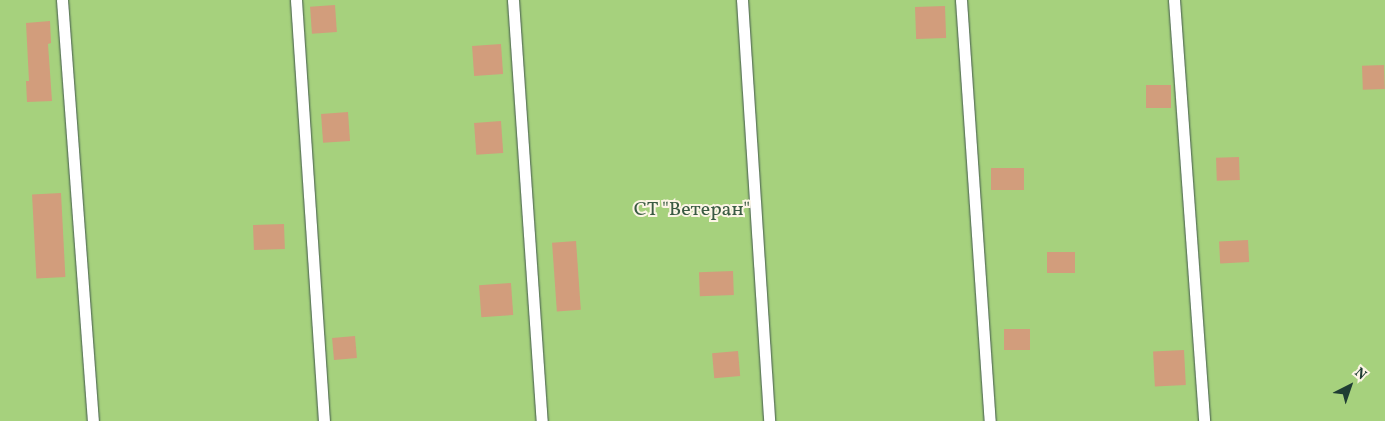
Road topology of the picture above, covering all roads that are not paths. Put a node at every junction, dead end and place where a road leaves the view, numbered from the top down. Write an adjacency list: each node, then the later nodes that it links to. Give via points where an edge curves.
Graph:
1 (62, 0): 7 (lane)
2 (296, 0): 8 (lane)
3 (513, 0): 9 (lane)
4 (742, 0): 10 (lane)
5 (961, 0): 11 (lane)
6 (1174, 0): 12 (lane)
7 (93, 421)
8 (324, 421)
9 (542, 421)
10 (769, 421)
11 (990, 421)
12 (1204, 421)

